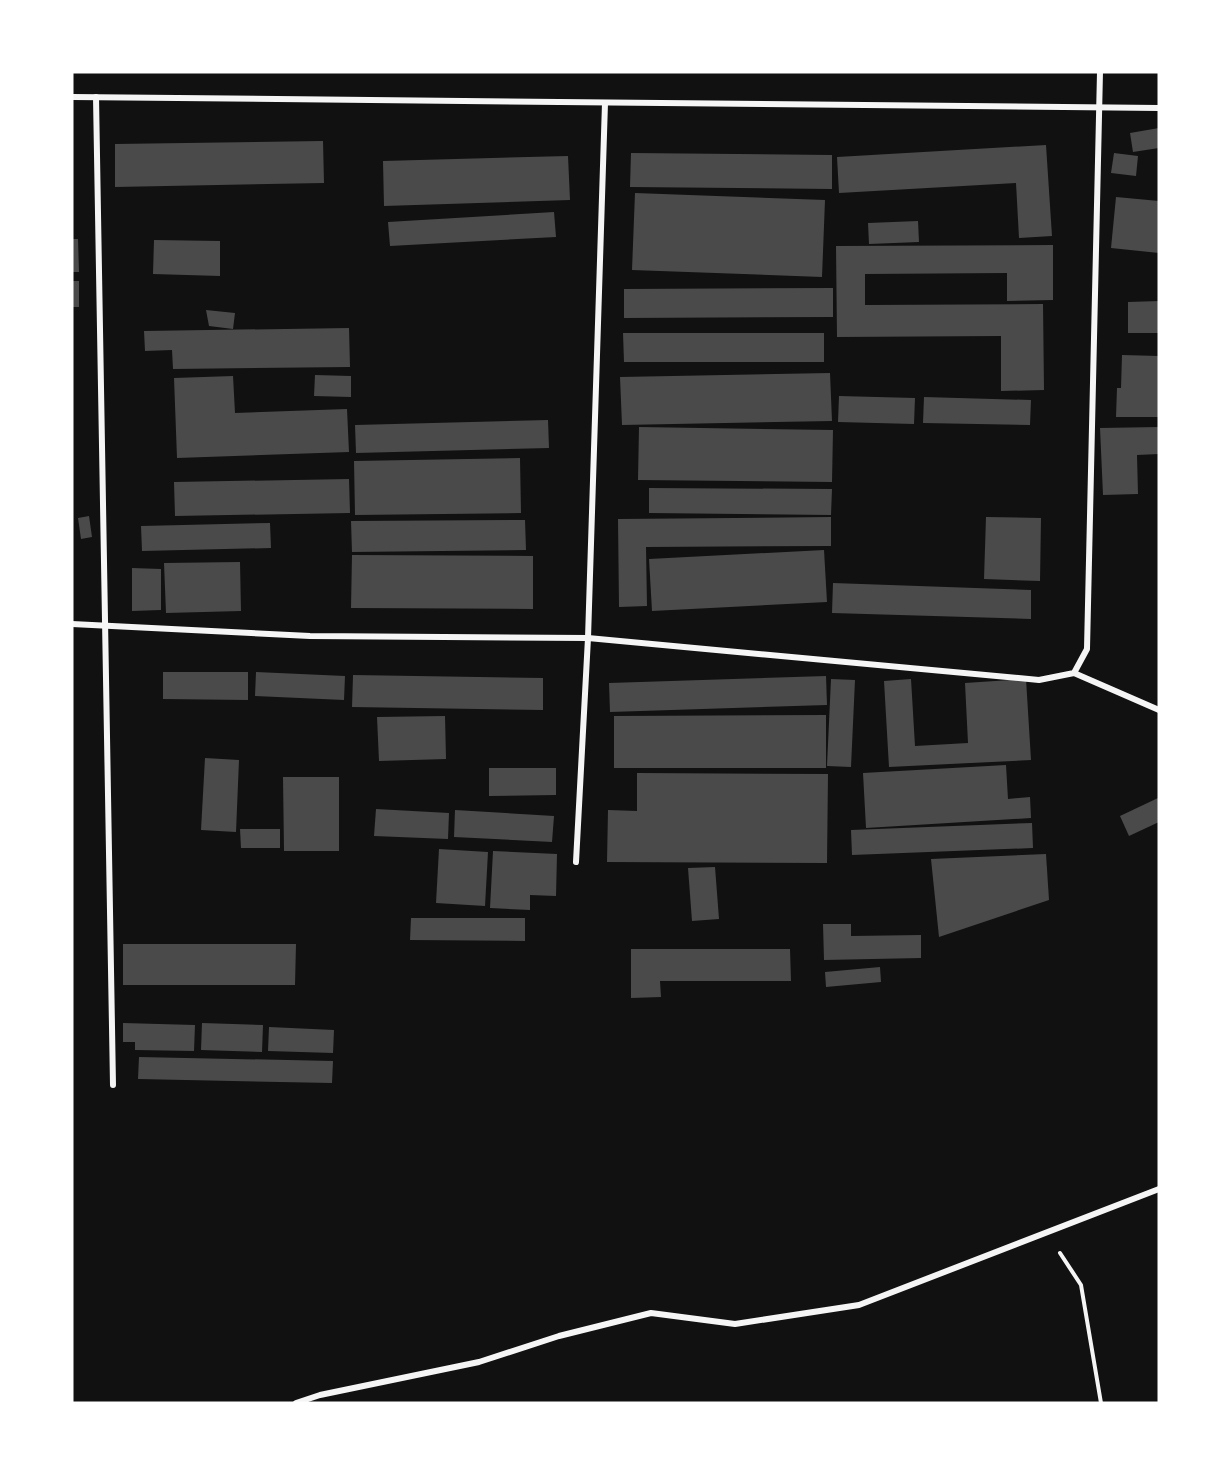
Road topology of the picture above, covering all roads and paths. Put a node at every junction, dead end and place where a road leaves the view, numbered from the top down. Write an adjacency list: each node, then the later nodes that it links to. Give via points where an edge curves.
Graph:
1 (1100, 72): 5 (street)
2 (72, 97): 3 (street)
3 (96, 97): 4 (street); 8 (street)
4 (605, 103): 5 (street); 9 (street)
5 (1099, 108): 6 (street); 10 (street, via 1087,649)
6 (1159, 108)
7 (72, 624): 8 (street)
8 (106, 624): 9 (street, via 310,636); 13 (street)
9 (588, 638): 10 (street, via 1039,680); 12 (street)
10 (1074, 673): 11 (street)
11 (1159, 710)
12 (576, 862)
13 (113, 1085)
14 (1159, 1189): 15 (street)
15 (1045, 1233): 16 (street, via 859,1305 735,1324 651,1313 559,1336 479,1362); 17 (path, via 1082,1285)
16 (296, 1403)
17 (1101, 1403)

